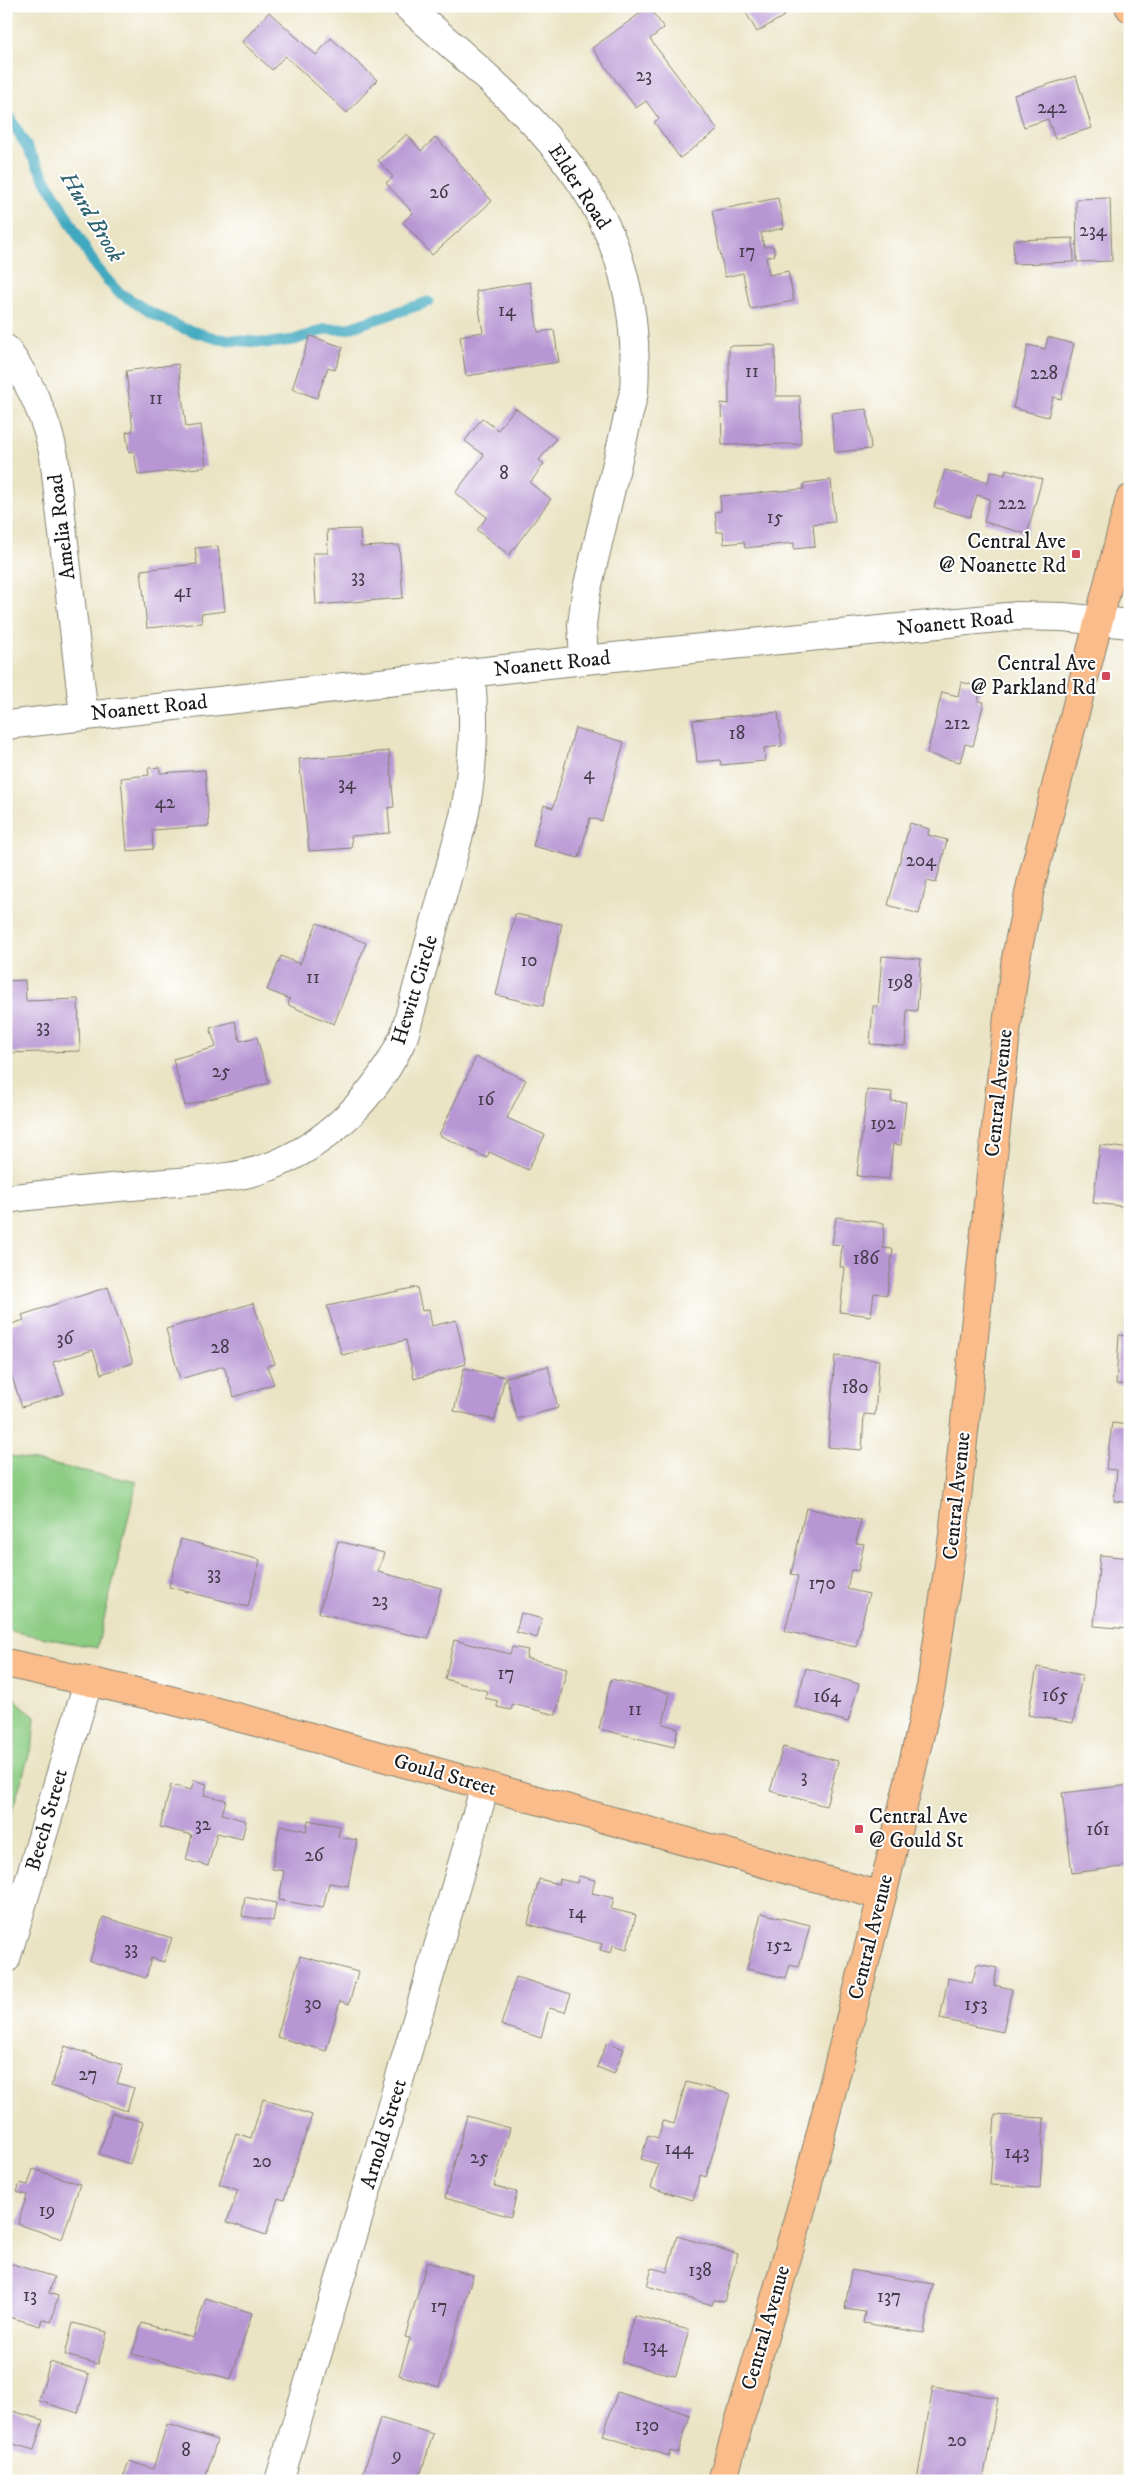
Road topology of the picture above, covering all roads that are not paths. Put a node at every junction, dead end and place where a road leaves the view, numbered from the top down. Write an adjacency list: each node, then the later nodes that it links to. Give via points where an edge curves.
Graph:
1 (407, 6): 6 (street, Elder Road, via 536,124 598,208 620,261 632,314 634,392 586,593 582,625)
2 (6, 349): 8 (street, Amelia Road, via 27,380 48,428 54,456)
3 (1130, 499): 4 (main road, Central Avenue)
4 (1098, 620): 5 (street, Noanett Road); 6 (street, Noanett Road, via 1017,616); 14 (main road, Central Avenue, via 1031,884 1016,958 946,1589 931,1687)
5 (1130, 624)
6 (584, 660): 7 (street, Noanett Road)
7 (471, 673): 8 (street, Noanett Road); 10 (street, Hewitt Circle, via 474,743 464,816 404,1036 395,1056 368,1095 312,1145 267,1167 213,1179)
8 (84, 716): 9 (street, Noanett Road)
9 (6, 725)
10 (6, 1199)
11 (6, 1663): 12 (main road, Gould Street)
12 (88, 1682): 13 (main road, Gould Street, via 212,1710); 15 (street, Beech Street)
13 (485, 1786): 14 (main road, Gould Street); 16 (street, Arnold Street)
14 (882, 1896): 17 (main road, Central Avenue, via 803,2202)
15 (6, 1959)
16 (279, 2481)
17 (722, 2481)

